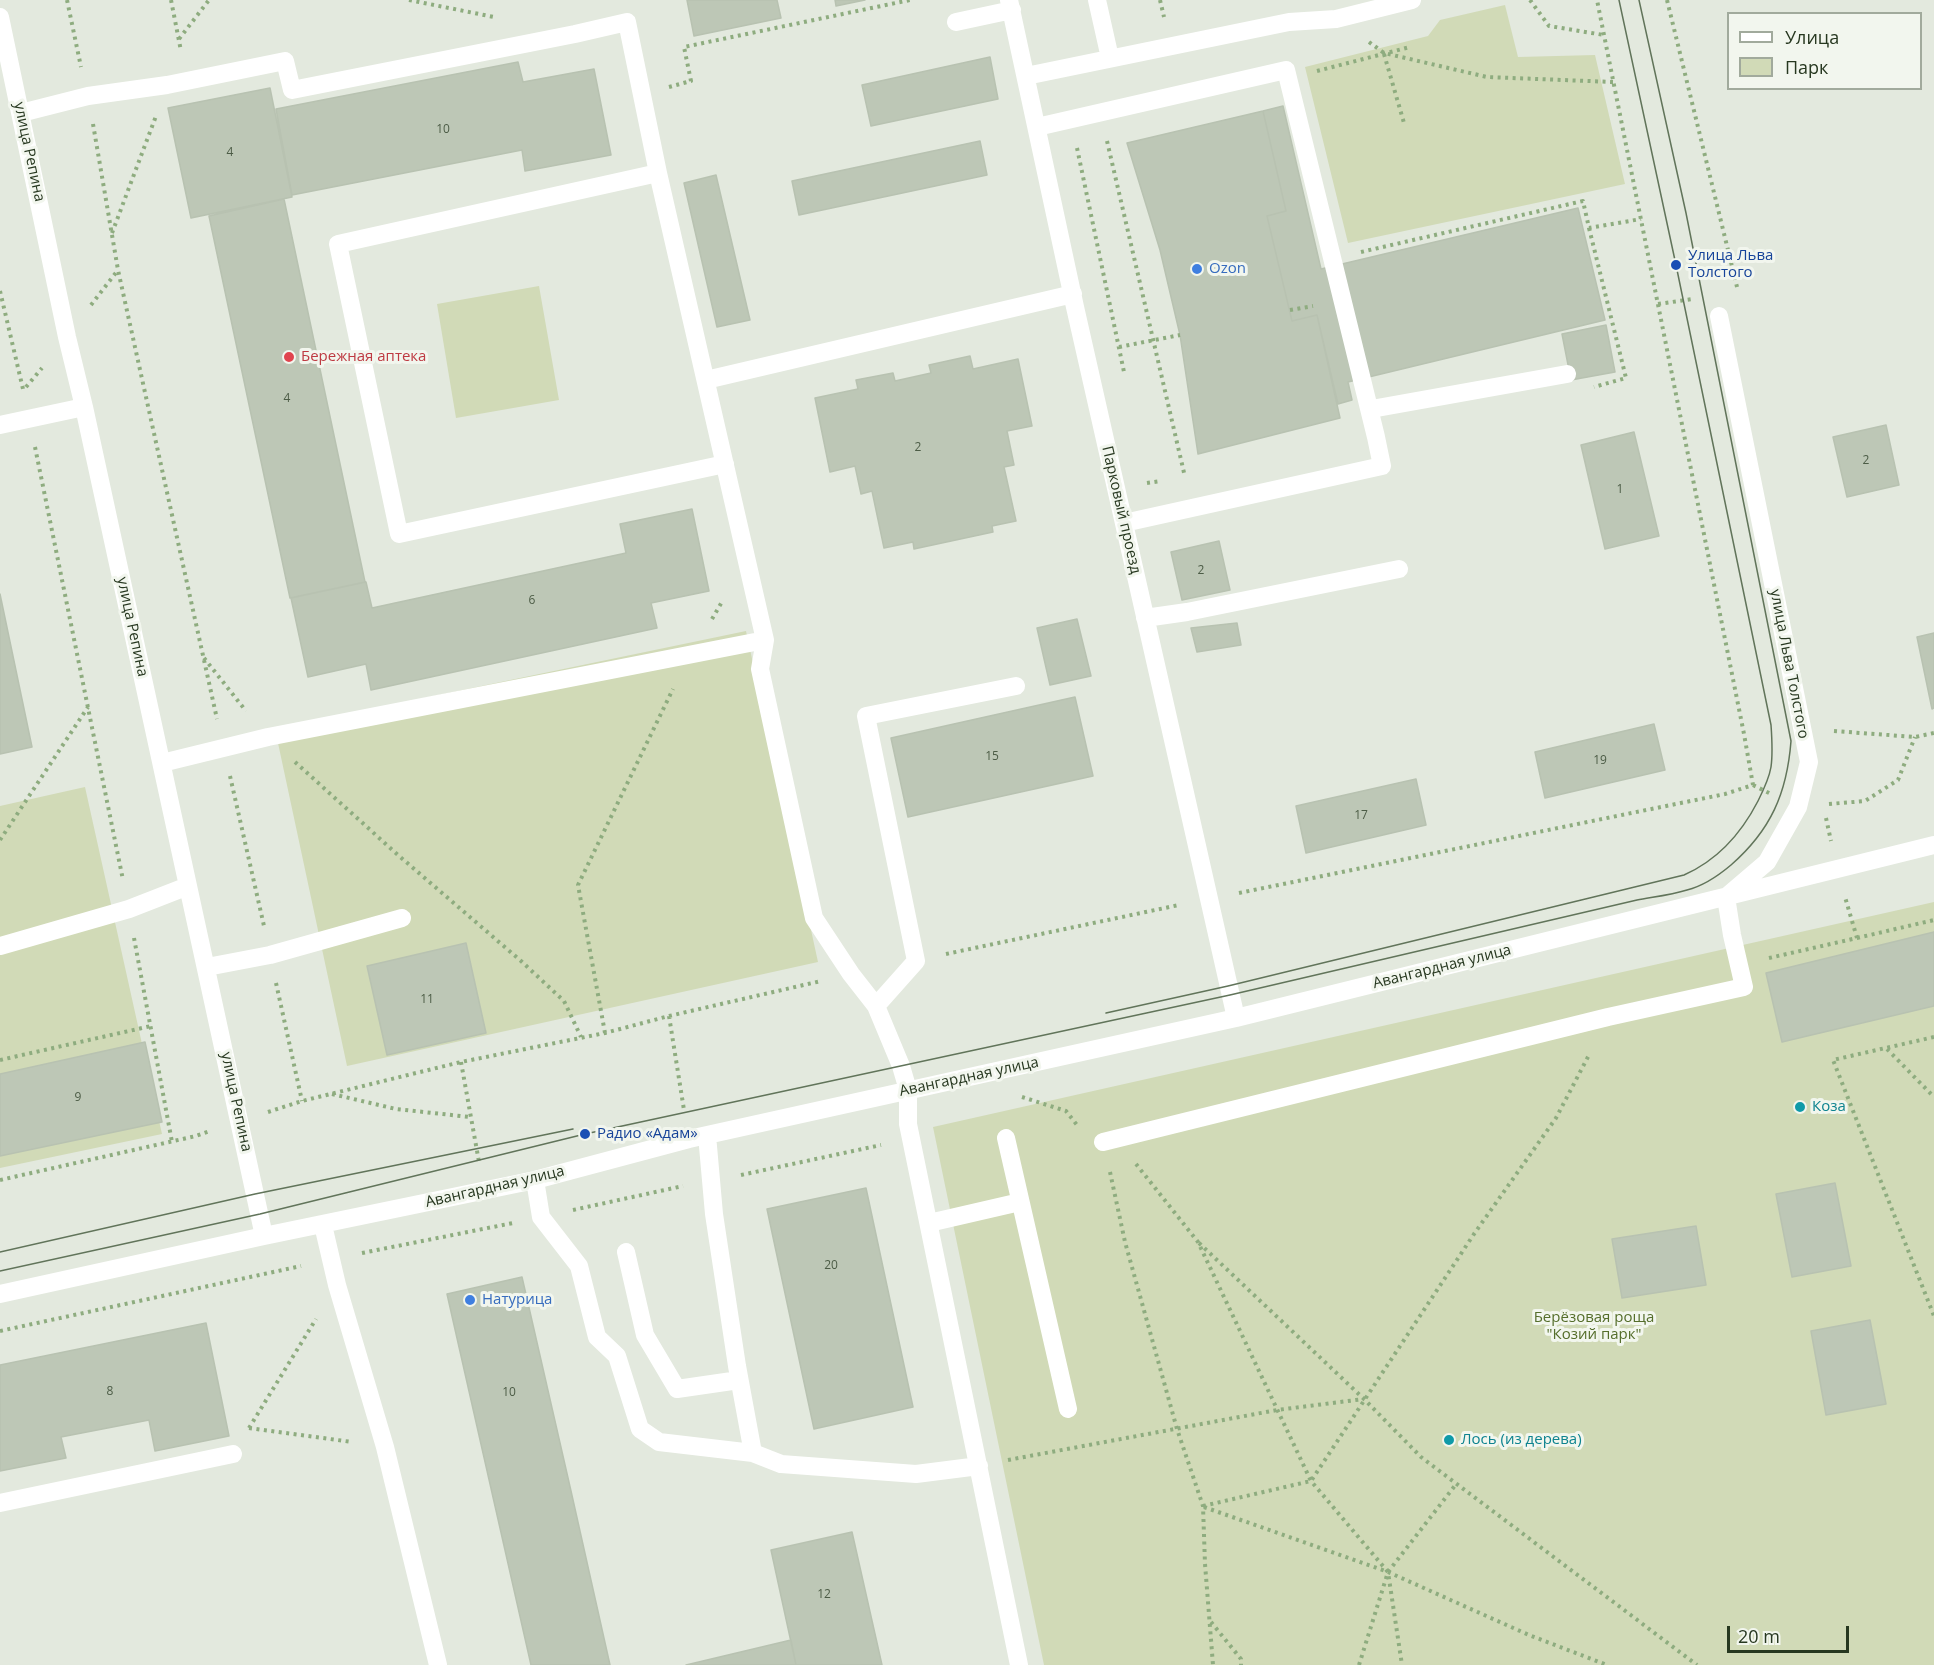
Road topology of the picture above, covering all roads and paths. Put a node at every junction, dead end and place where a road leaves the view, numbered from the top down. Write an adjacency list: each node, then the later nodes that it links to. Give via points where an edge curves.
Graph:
1 (67, 0): 24 (path)
2 (171, 0): 14 (path)
3 (209, 0): 14 (path)
4 (910, 0): 23 (path, via 684,47 691,81)
5 (1097, 0): 17 (street)
6 (1412, 0): 11 (street)
7 (1530, 0): 13 (path, via 1549,26)
8 (1597, 0): 13 (path)
9 (1010, 5): 12 (street); 19 (street, Парковый проезд)
10 (0, 17): 25 (street, улица Репина)
11 (1336, 19): 16 (path); 17 (street, via 1289,22)
12 (956, 22)
13 (1604, 35): 21 (path)
14 (179, 40): 20 (path)
15 (1410, 46): 16 (path)
16 (1384, 53): 18 (path); 21 (path, via 1487,77); 26 (path)
17 (1110, 58): 19 (street)
18 (1312, 72)
19 (1026, 76): 27 (street, Парковый проезд)
20 (187, 81): 22 (street); 23 (street, via 285,61 292,90 627,22)
21 (1613, 82): 31 (path)
22 (167, 86): 24 (street); 33 (path)
23 (642, 94): 30 (street)
24 (88, 96): 25 (street); 33 (path)
25 (21, 112): 46 (street, улица Репина)
26 (1404, 123)
27 (1037, 127): 34 (street, via 1286,70); 36 (street, Парковый проезд)
28 (1106, 137): 41 (path)
29 (1076, 145): 42 (path)
30 (658, 173): 44 (street); 50 (street, via 338,244 399,534)
31 (1641, 219): 32 (path); 72 (path, via 1752,785)
32 (1589, 228): 34 (path, via 1583,201); 43 (path, via 1626,378 1571,392)
33 (112, 233): 60 (path)
34 (1332, 259): 54 (street, via 1382,466)
35 (0, 291): 48 (path)
36 (1073, 294): 44 (street); 54 (street, Парковый проезд)
37 (1322, 304): 38 (path)
38 (1290, 310)
39 (1719, 316): 71 (street, улица Льва Толстого, via 1809,762 1798,807 1767,862)
40 (1180, 335): 41 (path)
41 (1154, 340): 42 (path); 52 (path)
42 (1119, 347): 45 (path)
43 (1567, 374): 47 (street)
44 (706, 380): 50 (street)
45 (1126, 381)
46 (84, 407): 48 (street); 66 (street, улица Репина)
47 (1377, 408)
48 (29, 418): 49 (street); 62 (path)
49 (0, 425)
50 (725, 464): 55 (street)
51 (1145, 472): 53 (path)
52 (1185, 477)
53 (1147, 483)
54 (1124, 523): 57 (street, Парковый проезд)
55 (747, 561): 58 (street); 59 (path)
56 (1398, 569): 57 (street)
57 (1145, 618): 72 (street, Парковый проезд)
58 (765, 640): 59 (street); 81 (street, via 760,669 813,918)
59 (690, 654): 63 (street); 87 (path, via 578,885)
60 (202, 656): 63 (path); 65 (path)
61 (1016, 686): 79 (street, via 866,716)
62 (89, 706): 68 (path); 73 (path)
63 (268, 737): 65 (street); 89 (path, via 564,1001)
64 (1916, 737): 67 (path, via 1898,780 1865,801)
65 (224, 748): 66 (street); 78 (path)
66 (162, 763): 70 (street, улица Репина)
67 (1824, 805)
68 (0, 840)
69 (1934, 845): 71 (street, Авангардная улица)
70 (188, 886): 73 (street); 80 (street, улица Репина)
71 (1726, 897): 84 (street, via 1744,987); 85 (street, Авангардная улица)
72 (1208, 899): 79 (path); 85 (street, Парковый проезд)
73 (129, 909): 77 (street); 86 (path)
74 (402, 918): 78 (street)
75 (1934, 920): 76 (path)
76 (1857, 938)
77 (0, 946)
78 (270, 955): 80 (street); 97 (path)
79 (916, 961): 82 (street)
80 (207, 967): 99 (street, улица Репина)
81 (851, 974): 82 (street); 83 (path)
82 (876, 1006): 93 (street)
83 (669, 1016): 87 (path); 103 (path)
84 (1608, 1017): 105 (street); 123 (path, via 1556,1118 1473,1234)
85 (1236, 1018): 93 (street, Авангардная улица)
86 (151, 1026): 91 (path); 104 (path)
87 (605, 1032): 89 (path)
88 (1934, 1036): 90 (path)
89 (580, 1037): 92 (path)
90 (1886, 1048): 96 (path); 120 (path, via 1833,1060)
91 (0, 1060)
92 (461, 1062): 94 (path); 98 (path)
93 (908, 1090): 100 (street); 101 (street, Авангардная улица)
94 (332, 1094): 97 (path); 98 (path, via 396,1109)
95 (1015, 1095): 105 (path, via 1066,1111 1082,1131)
96 (1934, 1097)
97 (302, 1101): 99 (path)
98 (470, 1117): 107 (path)
99 (240, 1121): 104 (path); 114 (street, улица Репина)
100 (909, 1124): 110 (path, via 880,1146); 112 (street)
101 (707, 1135): 103 (street, Авангардная улица); 110 (street)
102 (1006, 1138): 111 (street)
103 (689, 1139): 109 (street, Авангардная улица)
104 (172, 1142): 108 (path)
105 (1103, 1142): 127 (path, via 1125,1242)
106 (1136, 1164): 115 (path)
107 (480, 1166)
108 (0, 1180)
109 (535, 1180): 113 (street, Авангардная улица); 129 (street, via 541,1217 579,1266 597,1337 616,1356 640,1430 659,1442)
110 (710, 1182): 122 (street)
111 (1020, 1202): 112 (street); 124 (street)
112 (929, 1223): 131 (street)
113 (323, 1225): 114 (street, Авангардная улица); 117 (street)
114 (264, 1236): 119 (street, Авангардная улица)
115 (1197, 1242): 123 (path); 125 (path)
116 (626, 1252): 122 (street, via 645,1335 677,1389)
117 (330, 1260): 118 (street); 121 (path)
118 (337, 1285): 126 (path); 128 (street)
119 (0, 1294)
120 (1934, 1316)
121 (0, 1331)
122 (739, 1380): 129 (street)
123 (1364, 1399): 125 (path); 132 (path); 133 (path, via 1421,1456)
124 (1068, 1409)
125 (1277, 1410): 127 (path); 132 (path)
126 (249, 1428): 128 (path); 130 (path)
127 (1177, 1429): 131 (path); 135 (path)
128 (385, 1447): 138 (street)
129 (753, 1453): 131 (street, via 781,1464 916,1474)
130 (233, 1454): 134 (street)
131 (979, 1466): 139 (street)
132 (1311, 1481): 135 (path); 136 (path)
133 (1457, 1483): 136 (path); 145 (path)
134 (0, 1503)
135 (1203, 1506): 136 (path); 137 (path)
136 (1388, 1572): 142 (path); 143 (path); 144 (path, via 1528,1635)
137 (1210, 1622): 140 (path); 141 (path)
138 (438, 1665)
139 (1019, 1665)
140 (1214, 1665)
141 (1241, 1665)
142 (1359, 1665)
143 (1402, 1665)
144 (1607, 1665)
145 (1697, 1665)

